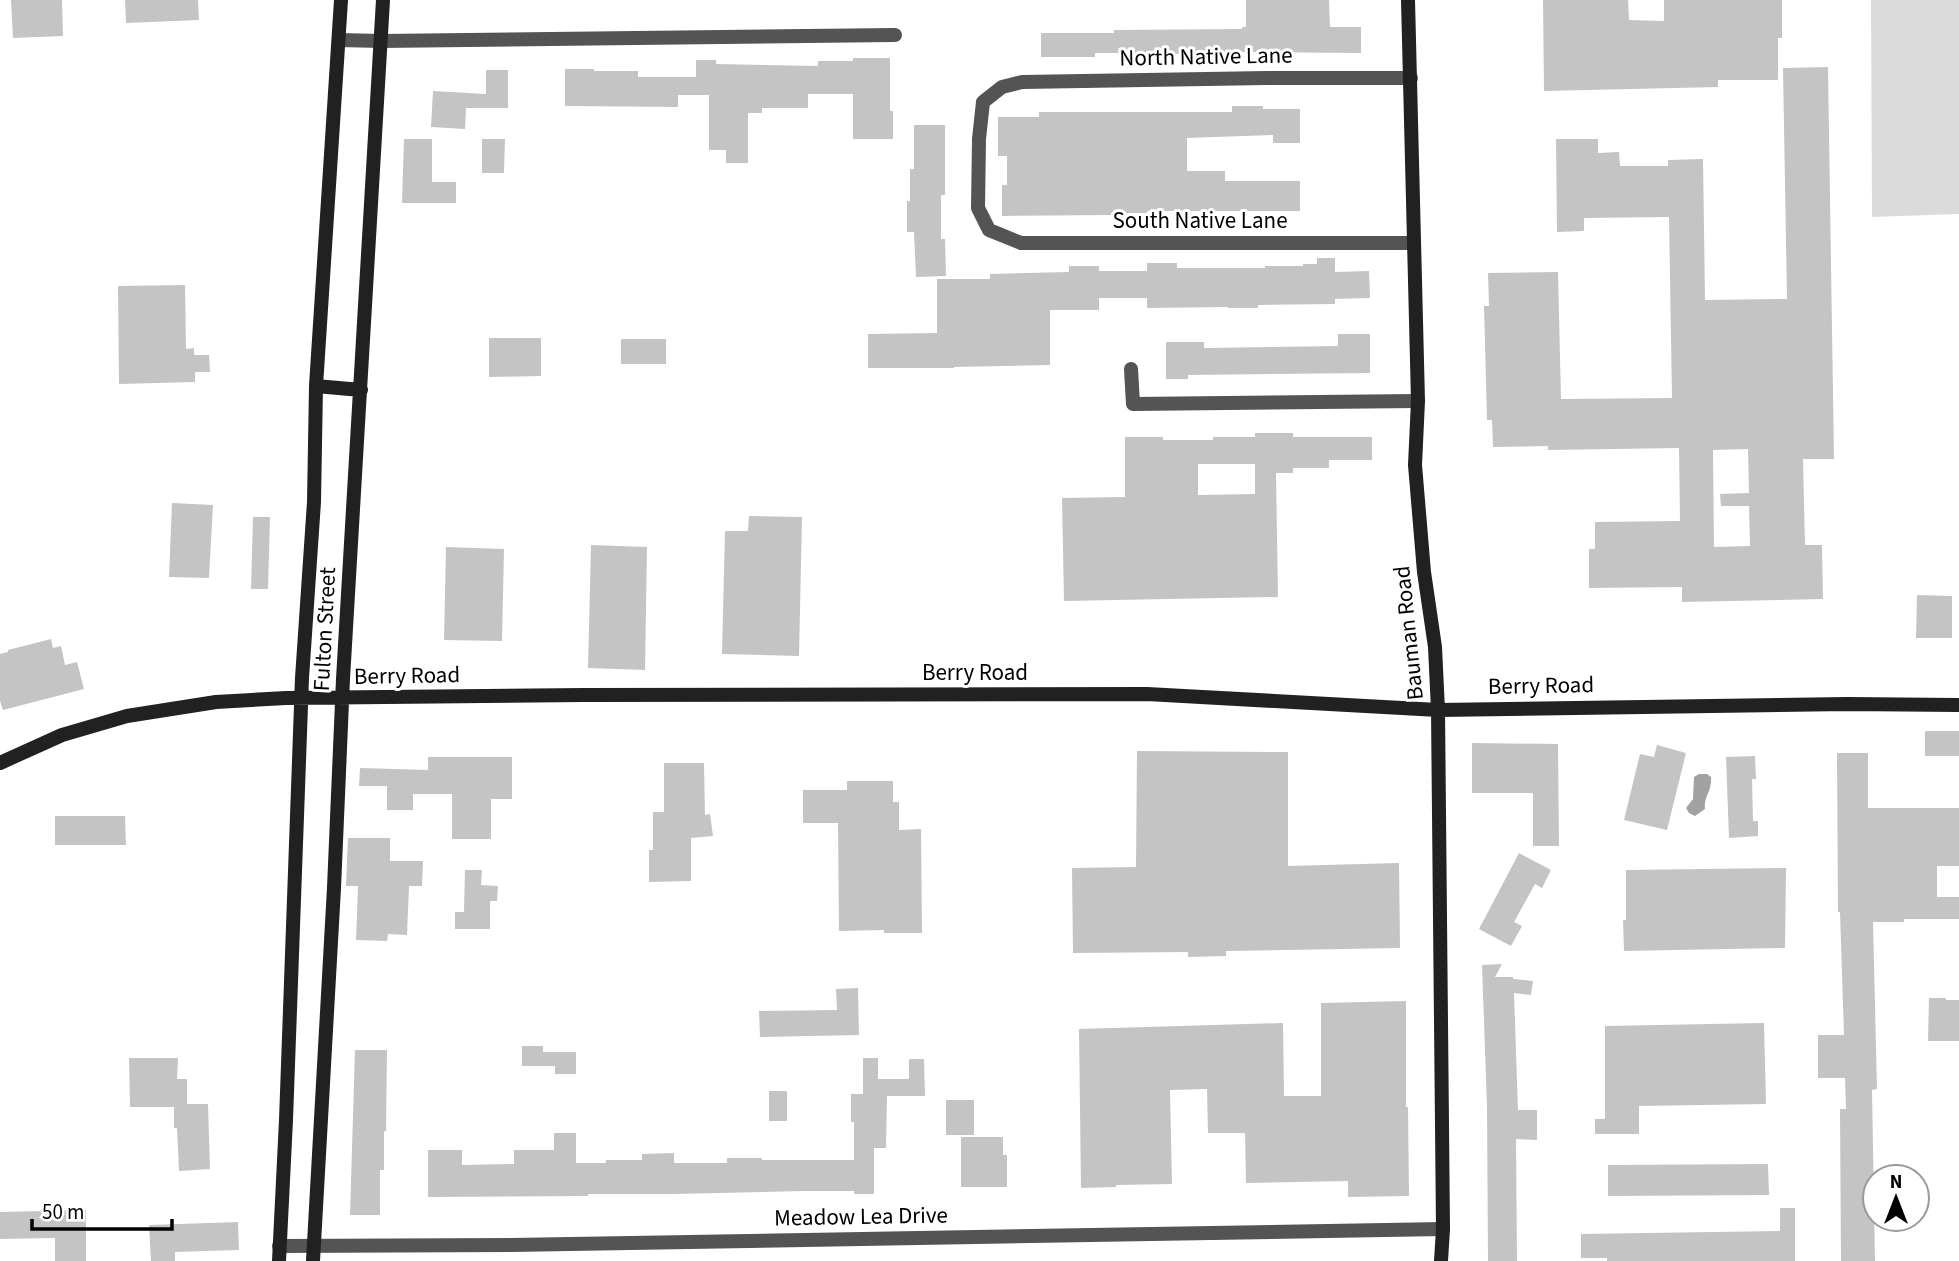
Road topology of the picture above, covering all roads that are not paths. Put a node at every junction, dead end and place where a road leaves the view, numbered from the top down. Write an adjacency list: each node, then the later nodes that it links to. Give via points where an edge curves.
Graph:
1 (341, 0): 5 (street, Fulton Street)
2 (383, 0): 6 (street, Fulton Street)
3 (1408, 0): 7 (street, Bauman Road)
4 (894, 35): 6 (street)
5 (339, 40): 6 (street); 11 (street, Fulton Street)
6 (382, 41): 12 (street, Fulton Street)
7 (1411, 78): 8 (street, North Native Lane, via 1022,82 1002,86 983,102 979,139 978,208); 9 (street, Bauman Road)
8 (989, 230): 9 (street, South Native Lane, via 1021,243)
9 (1414, 243): 13 (street, Bauman Road)
10 (1131, 369): 13 (street, via 1133,404)
11 (316, 386): 12 (street); 14 (street, Fulton Street, via 314,502)
12 (361, 390): 15 (street, Fulton Street)
13 (1418, 401): 17 (street, Bauman Road, via 1415,465)
14 (301, 698): 15 (street, Berry Road); 18 (street, Berry Road, via 216,702 127,716 62,735); 21 (street, Fulton Street)
15 (342, 698): 17 (street, Berry Road, via 1147,694); 22 (street, Fulton Street)
16 (1959, 705): 17 (street, Berry Road)
17 (1438, 710): 19 (street, Bauman Road)
18 (0, 763)
19 (1443, 1229): 20 (street, Meadow Lea Drive); 26 (street, Bauman Road)
20 (511, 1245): 22 (street, Meadow Lea Drive); 25 (street)
21 (279, 1246): 22 (street, Meadow Lea Drive); 23 (street, Fulton Street)
22 (314, 1246): 24 (street, Fulton Street)
23 (279, 1261)
24 (313, 1261)
25 (510, 1261)
26 (1441, 1261)

